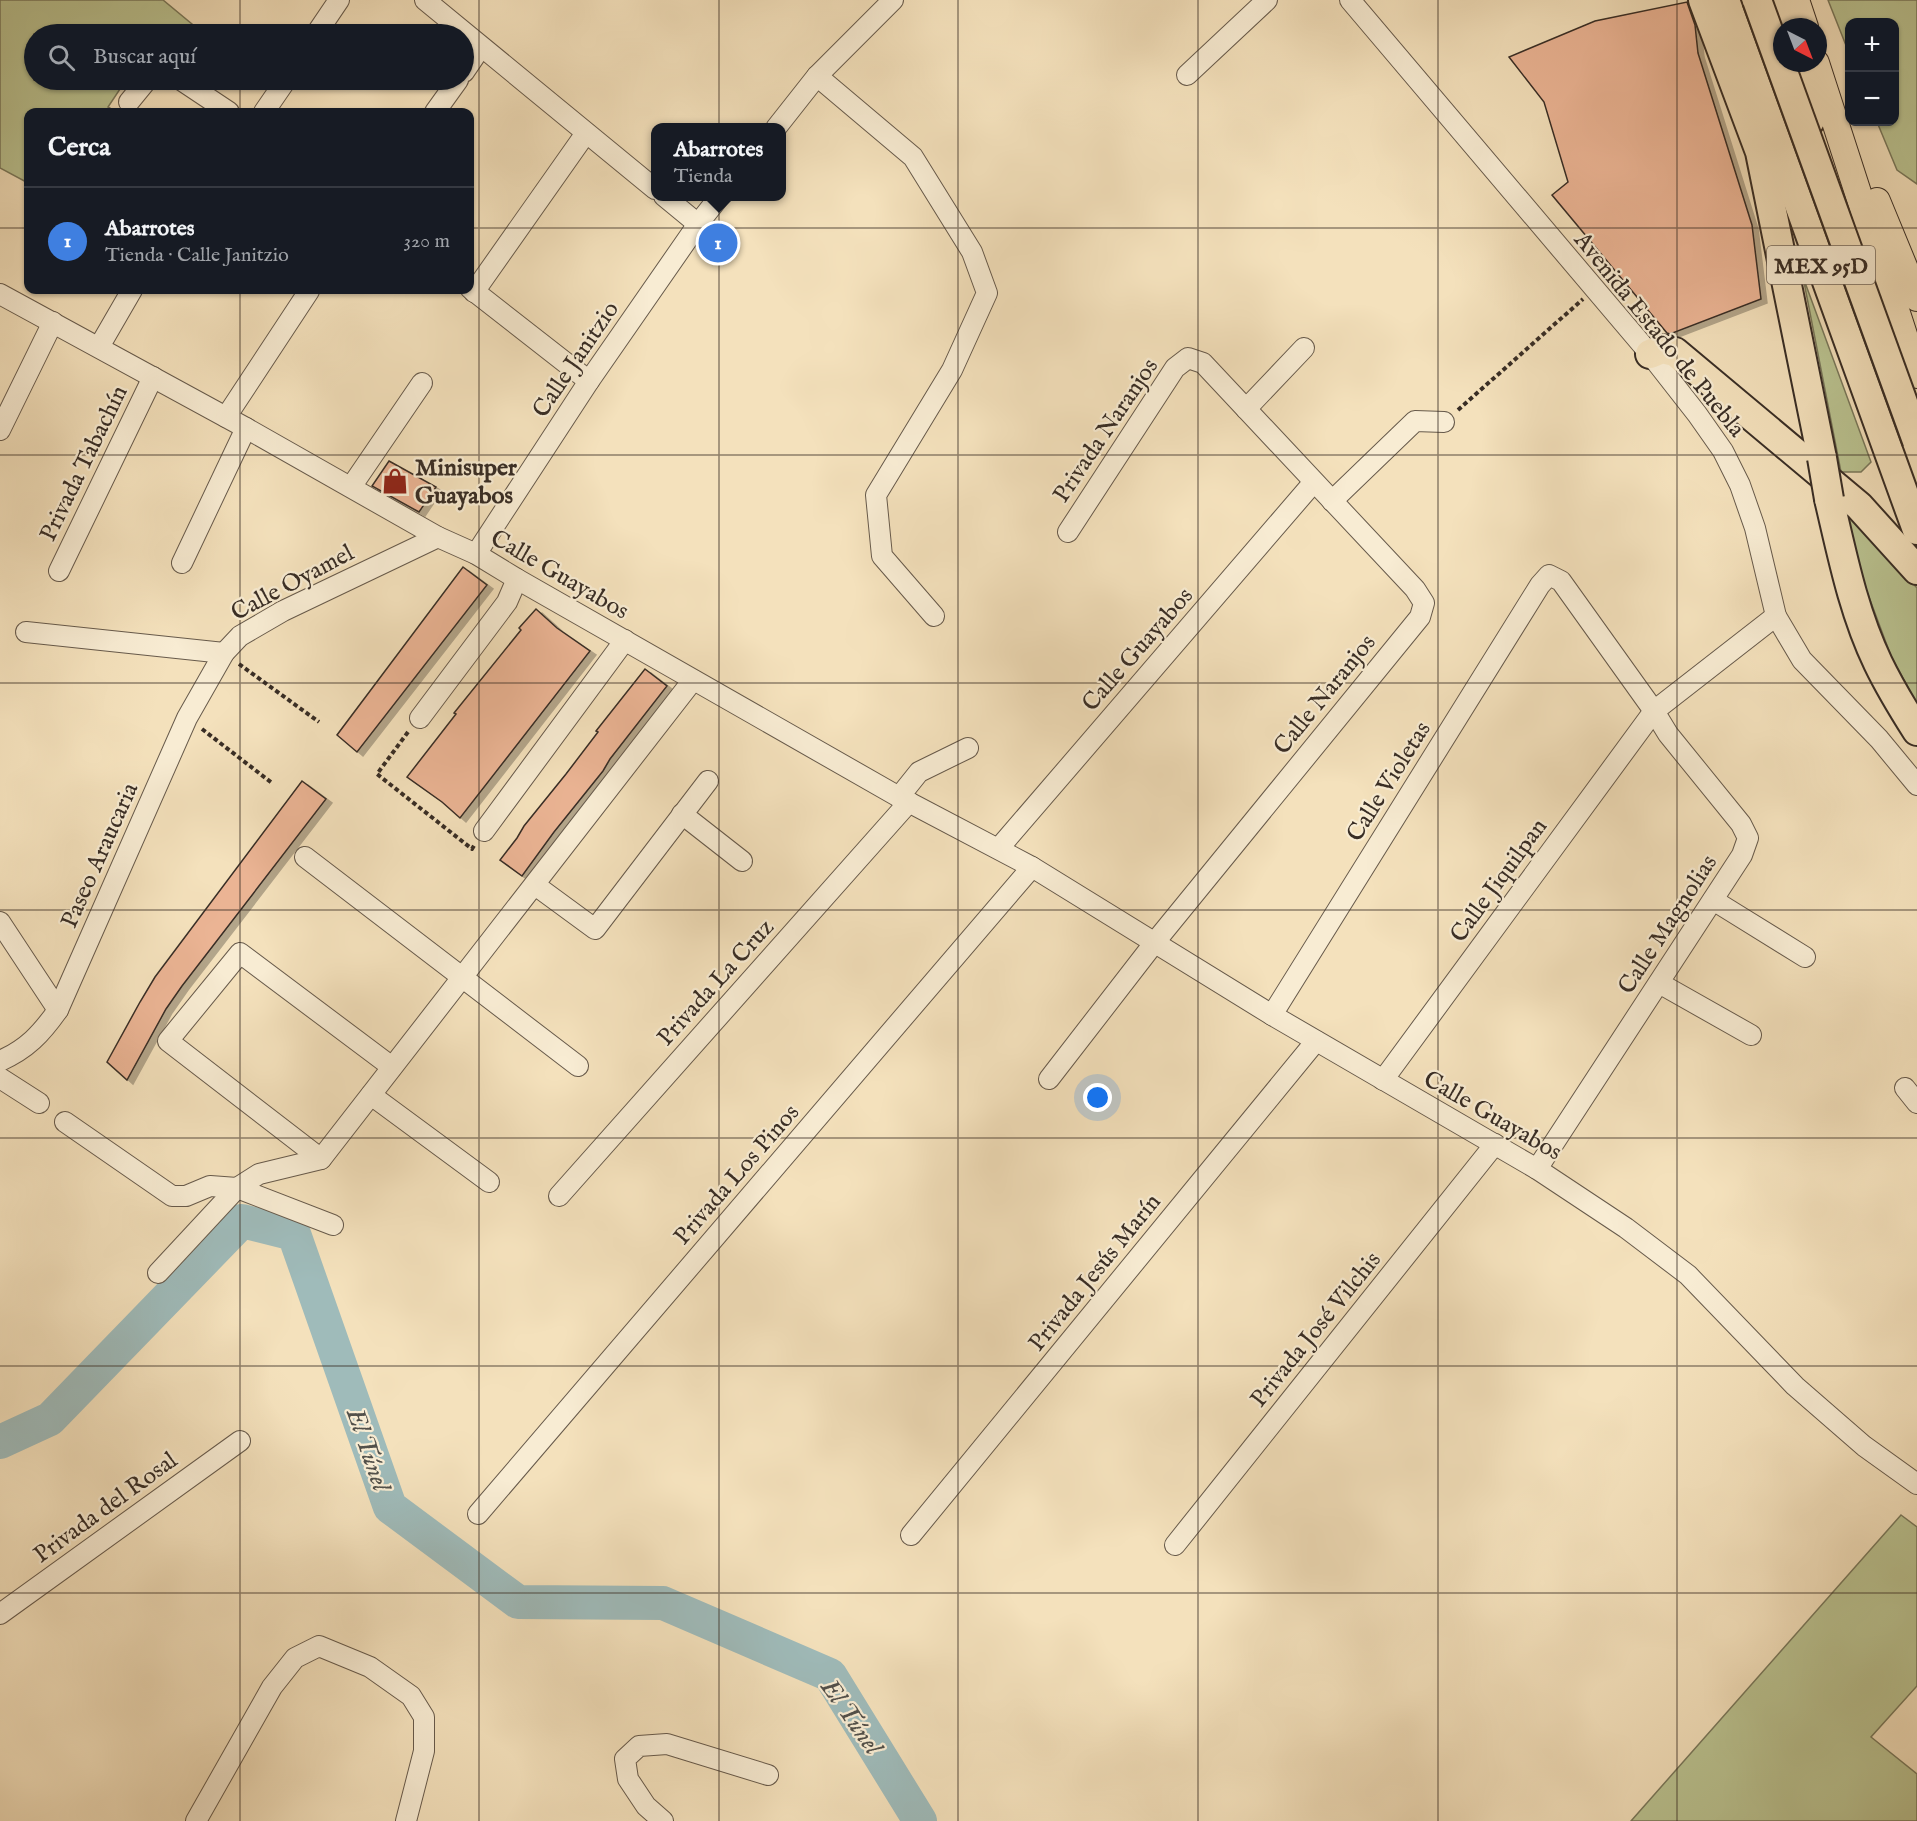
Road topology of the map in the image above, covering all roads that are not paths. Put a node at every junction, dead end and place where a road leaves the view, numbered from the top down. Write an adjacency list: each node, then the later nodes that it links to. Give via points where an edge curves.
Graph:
1 (339, 0): 13 (street)
2 (425, 0): 14 (street)
3 (893, 0): 22 (street)
4 (1268, 0): 21 (street)
5 (1350, 0): 46 (street, Avenida Estado de Puebla)
6 (1703, 0): 76 (highway, bridge, via 1760,152 1829,499 1860,619 1878,663)
7 (1725, 0): 60 (highway, MEX 95D)
8 (1757, 0): 56 (highway, MEX 95D, bridge)
9 (1776, 0): 11 (highway)
10 (1796, 0): 12 (main road)
11 (1782, 18)
12 (1802, 18)
13 (323, 24)
14 (454, 24)
15 (474, 41): 16 (street)
16 (481, 47): 17 (street); 32 (street)
17 (474, 57)
18 (1799, 72): 60 (highway, via 1851,319)
19 (1820, 72): 47 (main road)
20 (1821, 72): 42 (main road)
21 (1187, 75)
22 (817, 76): 31 (street); 68 (street, via 912,157 972,252 987,293 952,370 876,495 882,556)
23 (139, 90): 27 (street)
24 (196, 90): 28 (street)
25 (279, 90): 29 (street)
26 (451, 90): 30 (street)
27 (129, 102)
28 (223, 108)
29 (267, 108)
30 (438, 108)
31 (780, 123)
32 (586, 133): 33 (street); 37 (street)
33 (651, 186)
34 (670, 201): 36 (street)
35 (716, 201): 36 (street, Calle Janitzio)
36 (698, 224): 49 (street, Calle Janitzio)
37 (474, 287)
38 (474, 292): 49 (street)
39 (0, 294): 43 (street, Calle Guayabos)
40 (130, 294): 44 (street)
41 (307, 294): 52 (street)
42 (1917, 298)
43 (53, 322): 44 (street, Calle Guayabos); 55 (street)
44 (99, 347): 48 (street, Calle Guayabos)
45 (1304, 348): 51 (street)
46 (1650, 354): 65 (highway, via 1662,349 1675,352 1859,506); 69 (street, Avenida Estado de Puebla, via 1723,451 1740,485 1755,528)
47 (1917, 375)
48 (153, 377): 52 (street, Calle Guayabos); 66 (street, Privada Tabachín)
49 (589, 381): 63 (street, Calle Janitzio)
50 (422, 383): 58 (street)
51 (1246, 409): 57 (street, Privada Naranjos); 61 (street, Privada Naranjos, via 1203,363 1188,358 1175,368)
52 (226, 417): 54 (street, Calle Guayabos)
53 (1444, 422): 59 (street, via 1414,421)
54 (246, 428): 58 (street, Calle Guayabos); 64 (street)
55 (0, 430)
56 (1917, 441)
57 (1313, 483): 59 (street, Calle Naranjos); 83 (street, Calle Guayabos)
58 (351, 487): 62 (street, Calle Guayabos)
59 (1332, 501): 90 (street, Calle Naranjos, via 1414,589 1424,603 1419,617)
60 (1917, 529)
61 (1068, 532)
62 (438, 537): 63 (street, Calle Guayabos); 72 (street, Calle Oyamel, via 283,611 240,636)
63 (477, 554): 67 (street, Calle Guayabos)
64 (182, 563)
65 (1917, 570)
66 (59, 571)
67 (517, 579): 71 (street, Calle Guayabos); 75 (street, via 507,602)
68 (934, 616)
69 (1776, 616): 74 (street, Calle Jiquilpan); 79 (street, Avenida Estado de Puebla, via 1802,660 1879,739)
70 (26, 632): 72 (street, Calle Oyamel)
71 (625, 640): 73 (street, Calle Guayabos); 82 (street)
72 (224, 653): 94 (street, Paseo Araucaria, via 187,718)
73 (693, 680): 80 (street, Calle Guayabos); 87 (street)
74 (1654, 711): 88 (street, Calle Magnolias, via 1748,838 1742,855); 95 (street, Calle Violetas, via 1561,581 1549,575); 103 (street, Calle Jiquilpan)
75 (420, 717)
76 (1917, 731)
77 (968, 748): 80 (street, Privada La Cruz, via 919,772)
78 (708, 781): 81 (street)
79 (1917, 785)
80 (904, 800): 83 (street, Calle Guayabos); 112 (street, Privada La Cruz)
81 (682, 814): 85 (street); 87 (street, via 595,929)
82 (484, 831)
83 (999, 848): 86 (street, Calle Guayabos)
84 (305, 856): 92 (street)
85 (742, 861)
86 (1032, 867): 90 (street, Calle Guayabos); 117 (street, Privada Los Pinos)
87 (535, 885): 92 (street)
88 (1713, 900): 91 (street); 93 (street, Calle Magnolias)
89 (0, 922): 94 (street)
90 (1155, 942): 95 (street, Calle Guayabos); 102 (street)
91 (1805, 957)
92 (462, 976): 99 (street); 100 (street)
93 (1659, 983): 96 (street); 109 (street, Calle Magnolias)
94 (58, 1010): 98 (street, Paseo Araucaria, via 41,1034)
95 (1272, 1016): 97 (street, Calle Guayabos)
96 (1751, 1035)
97 (1316, 1041): 103 (street, Calle Guayabos); 118 (street, Privada Jesús Marín)
98 (0, 1061)
99 (578, 1066)
100 (392, 1067): 104 (street); 108 (street, via 240,953 168,1041)
101 (0, 1078): 105 (street)
102 (1049, 1079)
103 (1383, 1080): 107 (street, Calle Guayabos)
104 (370, 1095): 108 (street); 110 (street)
105 (39, 1103)
106 (65, 1122): 111 (street, via 172,1196 186,1196 210,1186)
107 (1495, 1144): 109 (street, Calle Guayabos); 119 (street, Privada José Vilchis)
108 (321, 1158): 111 (street, via 259,1174)
109 (1537, 1169): 116 (street, Calle Guayabos, via 1688,1275 1795,1386 1864,1446)
110 (489, 1182)
111 (237, 1188): 113 (street); 114 (street)
112 (559, 1196)
113 (333, 1225)
114 (158, 1274)
115 (240, 1442): 120 (street, Privada del Rosal)
116 (1917, 1484)
117 (478, 1514)
118 (911, 1534)
119 (1175, 1545)
120 (0, 1614)
121 (768, 1774): 124 (street, via 667,1744 639,1746 625,1759 628,1779 646,1806)
122 (196, 1821): 123 (street, via 272,1687 295,1658 319,1646 370,1667 411,1696 424,1717 424,1751)
123 (406, 1821)
124 (663, 1821)

